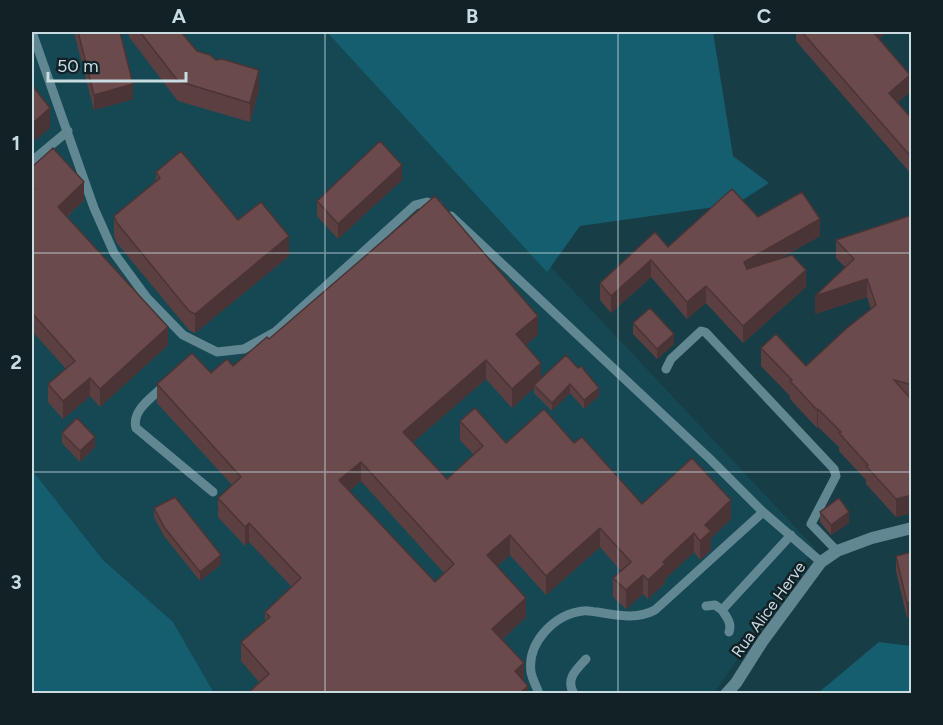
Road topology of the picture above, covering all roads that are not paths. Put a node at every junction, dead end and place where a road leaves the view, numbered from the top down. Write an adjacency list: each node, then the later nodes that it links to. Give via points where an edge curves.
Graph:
1 (32, 32): 2 (lane)
2 (68, 131): 3 (lane); 4 (lane, via 94,208 114,252 147,298 183,335)
3 (32, 161)
4 (204, 346): 5 (lane); 9 (lane, via 217,352 244,349 274,332 416,205 439,205)
5 (196, 354)
6 (666, 369): 12 (lane, via 671,359 701,332 718,345 836,471 811,524)
7 (171, 379): 8 (lane, via 137,413 136,428)
8 (213, 492)
9 (763, 512): 11 (lane); 18 (lane, via 645,616 583,611 558,619 542,634 533,652 531,672)
10 (912, 528): 12 (street, Rua Alice Herve)
11 (792, 535): 13 (lane); 15 (lane)
12 (837, 551): 13 (street, Rua Alice Herve)
13 (821, 562): 20 (street, Rua Alice Herve)
14 (706, 606): 15 (lane, via 715,604)
15 (722, 610): 16 (lane, via 731,627)
16 (729, 632)
17 (586, 659): 19 (lane, via 572,674)
18 (539, 693)
19 (574, 693)
20 (726, 693)

